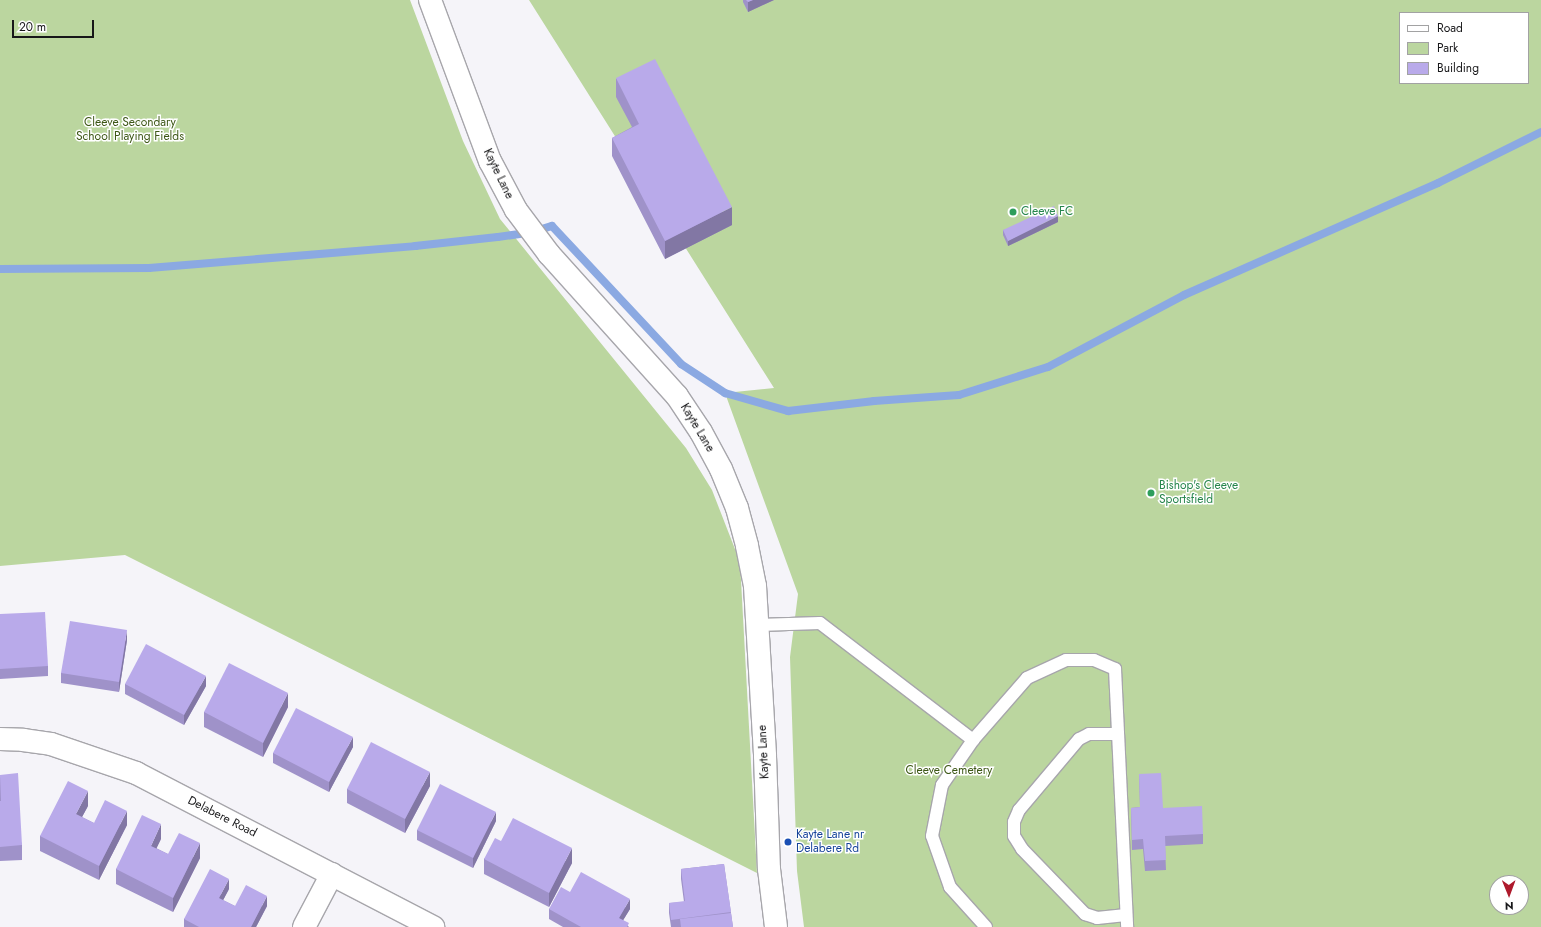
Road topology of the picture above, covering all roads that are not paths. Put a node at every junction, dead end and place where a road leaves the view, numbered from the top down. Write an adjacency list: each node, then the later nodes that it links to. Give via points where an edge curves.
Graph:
1 (430, 0): 2 (street, Kayte Lane, via 490,161 516,210 549,254 677,396 721,469 747,546)
2 (758, 625): 5 (lane, via 820,623); 10 (street, Kayte Lane, via 769,869)
3 (1118, 734): 5 (lane, via 1115,669 1094,660 1066,660 1027,678); 7 (lane); 7 (lane, via 1089,734 1079,739 1019,810 1014,822 1014,836 1022,849 1085,914)
4 (0, 739): 6 (street, Delabere Road, via 51,744 136,773)
5 (973, 740): 11 (lane, via 942,785 932,836 950,887)
6 (332, 874): 8 (street); 9 (street, Delabere Road)
7 (1127, 921)
8 (304, 927)
9 (433, 927)
10 (776, 927)
11 (986, 927)

